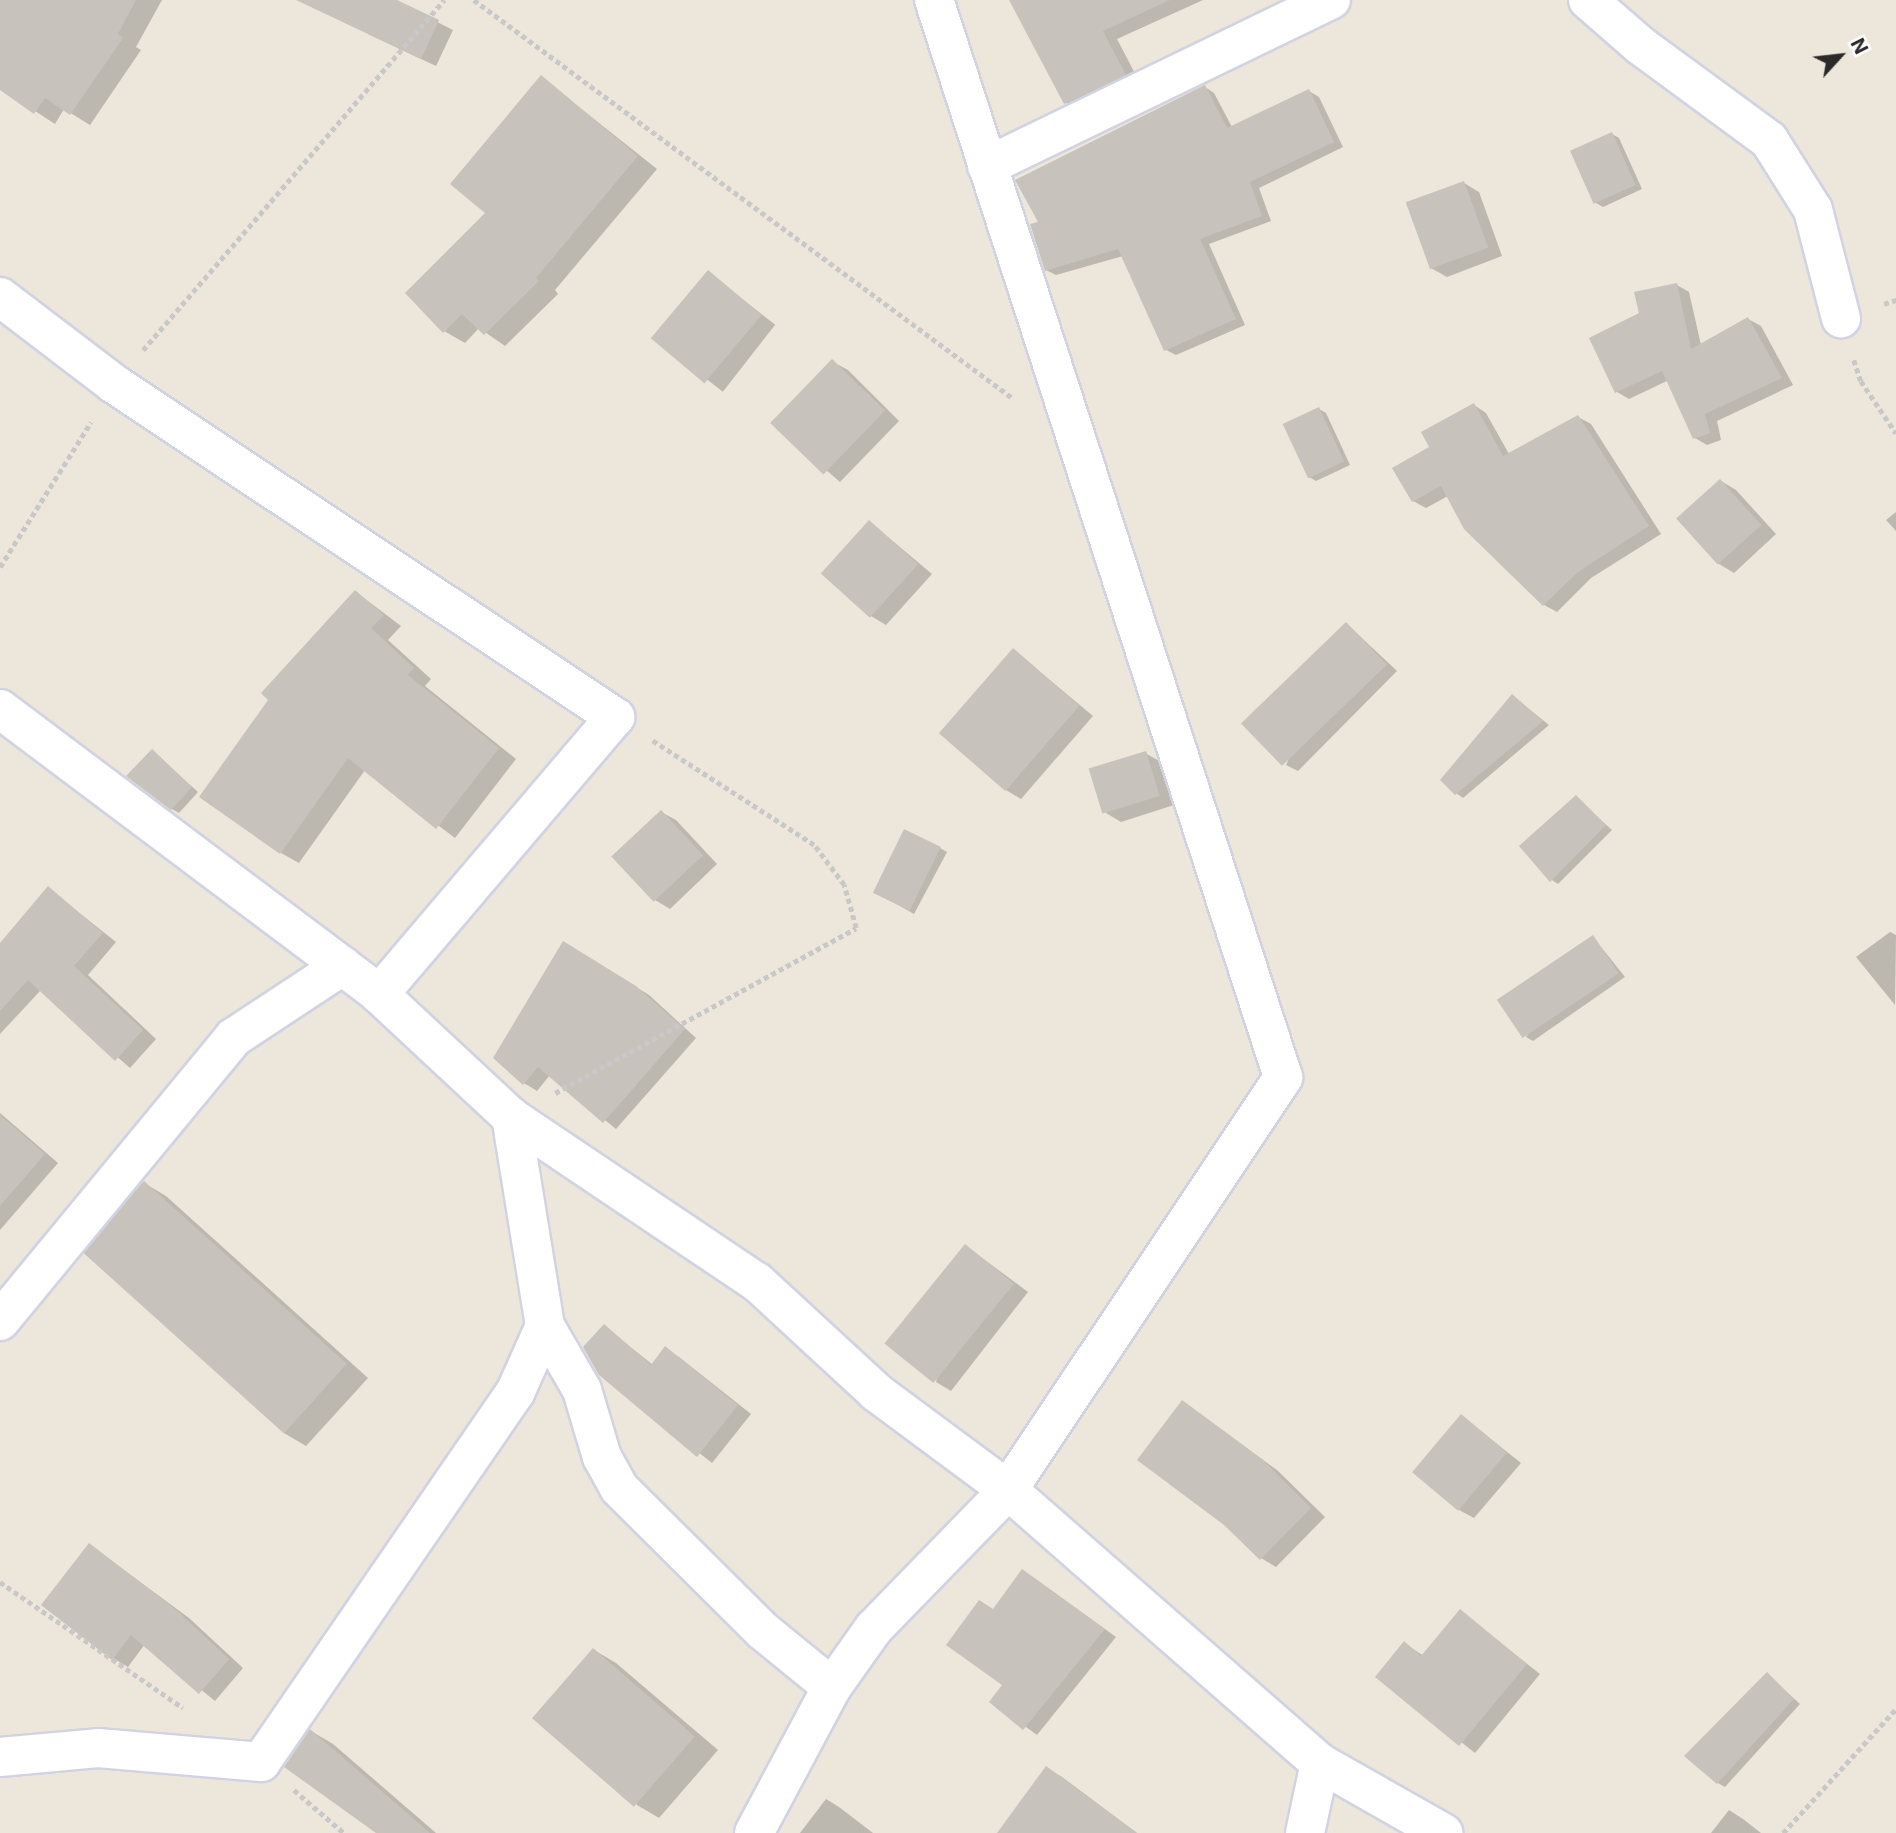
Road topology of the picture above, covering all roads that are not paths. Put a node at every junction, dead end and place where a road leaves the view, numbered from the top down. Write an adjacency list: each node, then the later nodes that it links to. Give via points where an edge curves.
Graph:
1 (934, 0): 4 (street)
2 (1331, 0): 4 (street)
3 (1588, 0): 6 (street, via 1769,140 1813,210)
4 (988, 166): 13 (street, via 1283,1077)
5 (0, 297): 9 (street, via 114,384 615,717)
6 (1841, 318)
7 (0, 709): 8 (street)
8 (342, 966): 9 (street); 11 (street, via 233,1038)
9 (379, 994): 10 (street)
10 (511, 1117): 12 (street); 13 (street, via 757,1282 876,1392)
11 (0, 1321)
12 (545, 1326): 14 (street, via 582,1390 602,1457 619,1488 763,1632); 15 (street, via 515,1393 261,1762 98,1748)
13 (1008, 1490): 14 (street, via 882,1619); 16 (street)
14 (832, 1687): 17 (street)
15 (0, 1757)
16 (1320, 1763): 18 (street); 19 (street)
17 (754, 1833)
18 (1304, 1833)
19 (1443, 1833)

